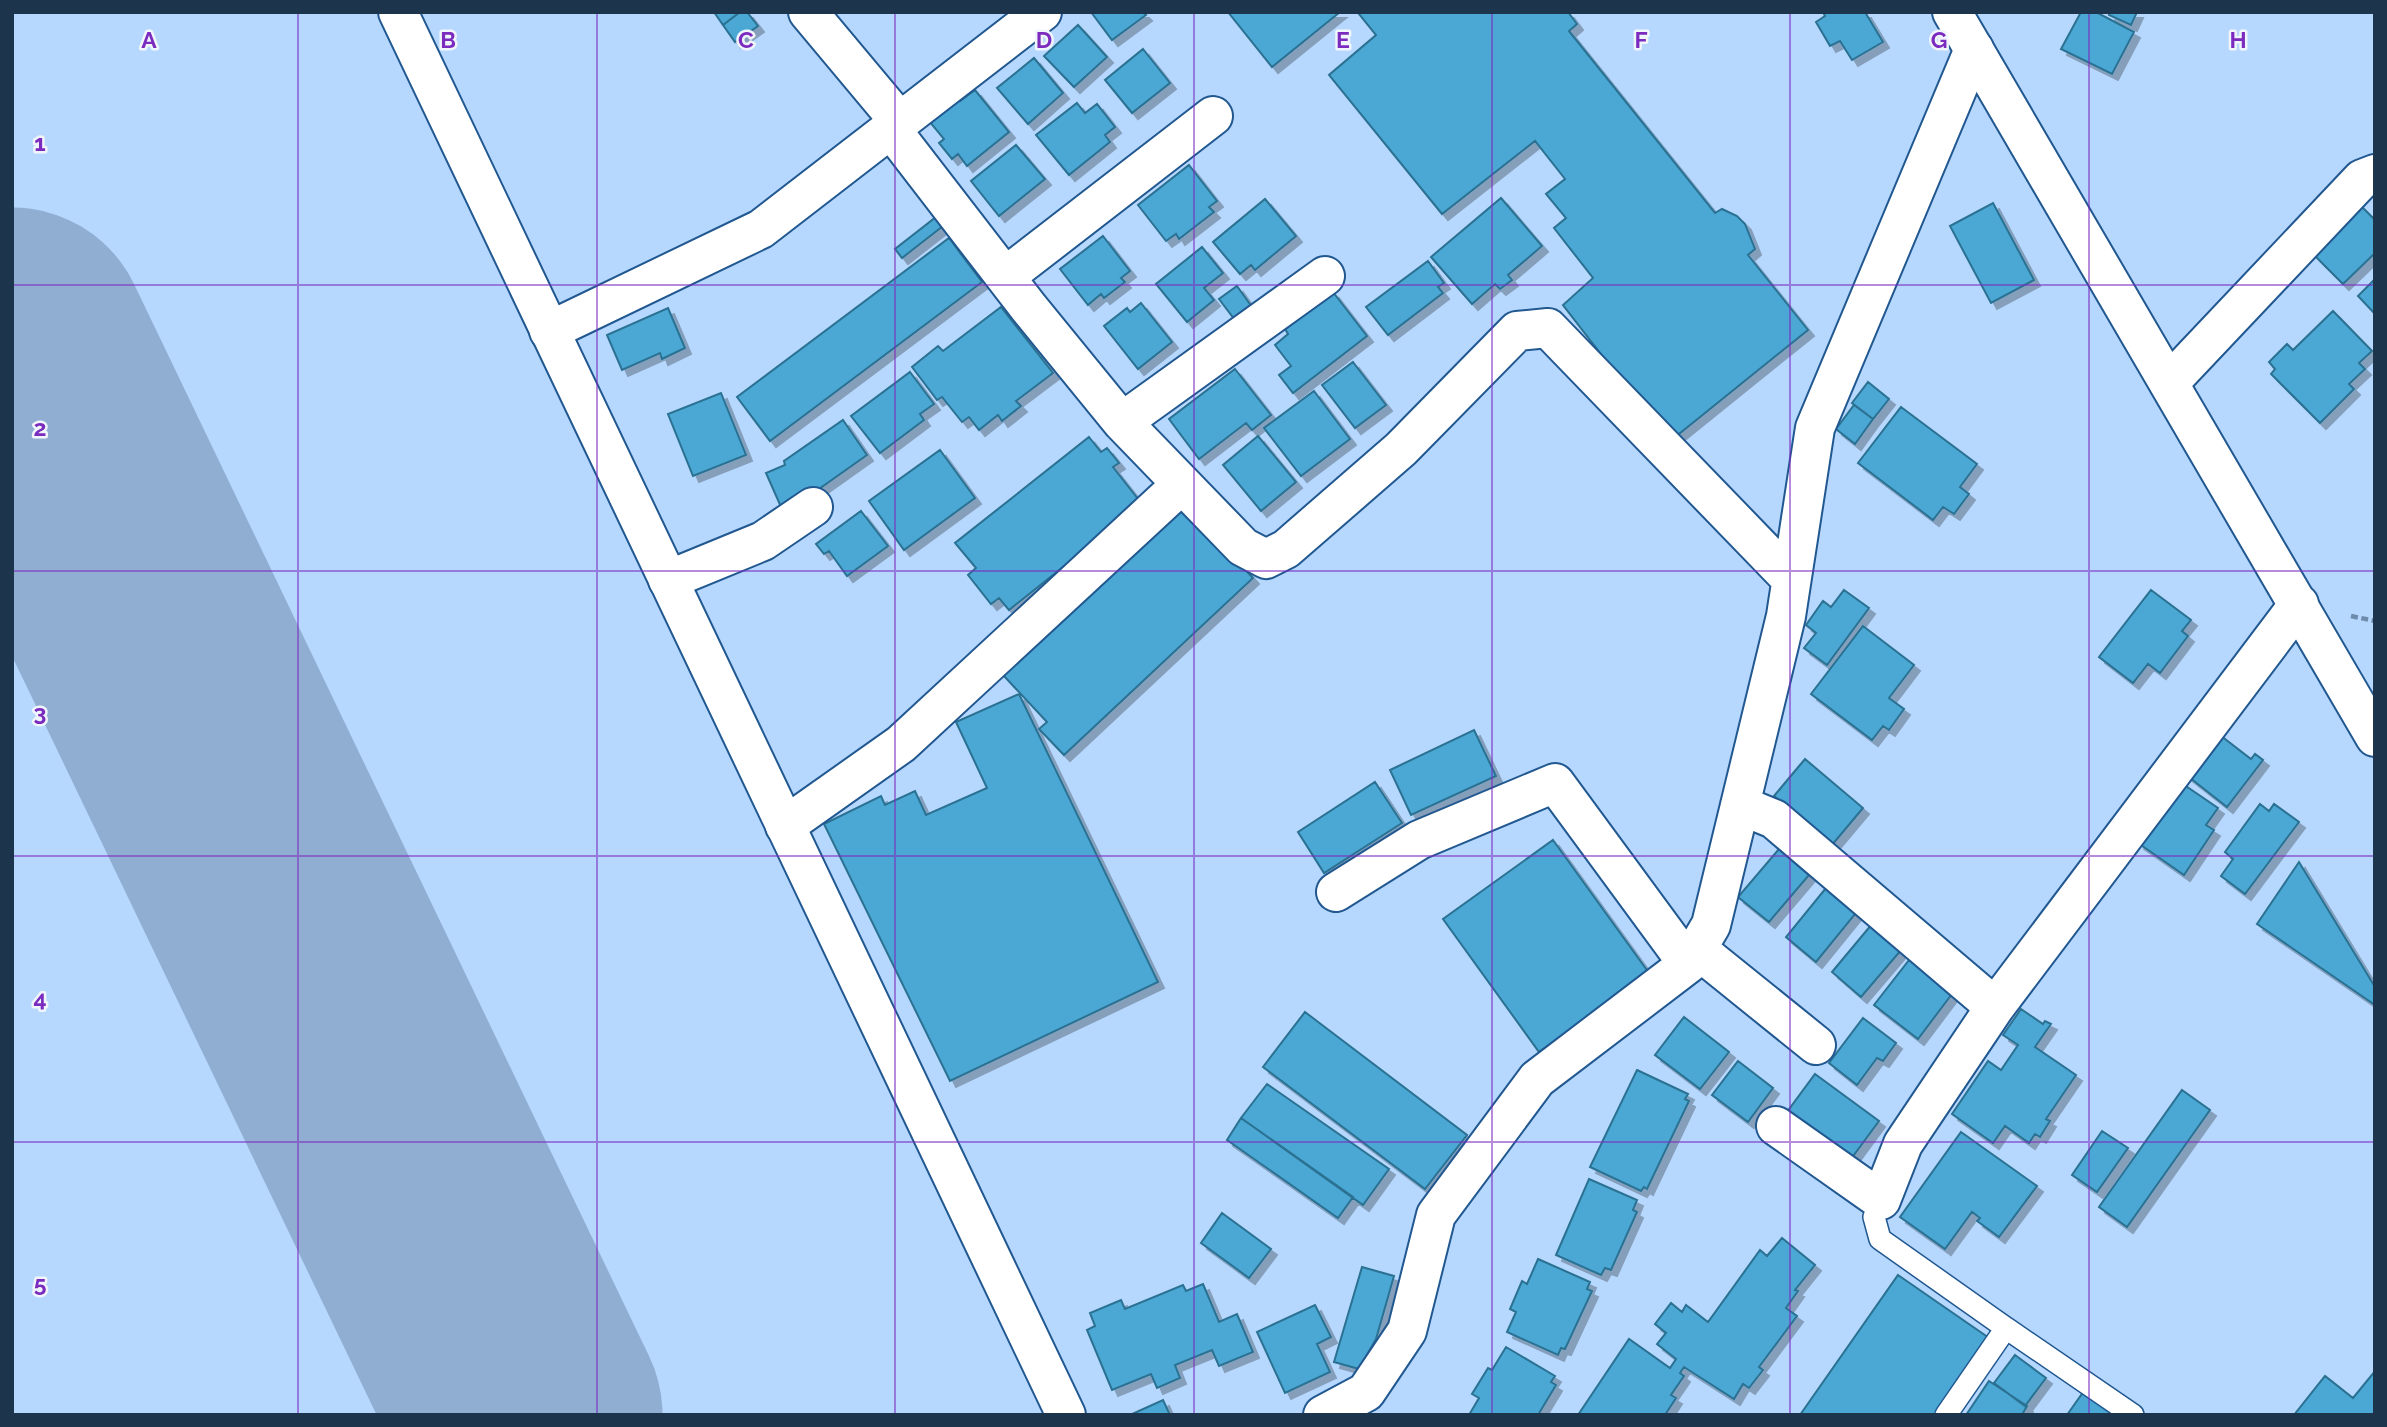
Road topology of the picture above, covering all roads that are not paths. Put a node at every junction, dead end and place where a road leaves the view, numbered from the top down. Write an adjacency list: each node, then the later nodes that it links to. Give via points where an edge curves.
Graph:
1 (398, 12): 11 (street)
2 (808, 12): 7 (street)
3 (1042, 12): 7 (street)
4 (1952, 12): 5 (street)
5 (1974, 49): 12 (street); 16 (street, via 1815,428)
6 (1213, 116): 9 (street)
7 (896, 125): 9 (street); 11 (street, via 761,229)
8 (2375, 174): 12 (street, via 2362,179)
9 (1006, 276): 13 (street)
10 (1325, 276): 13 (street)
11 (550, 331): 17 (street)
12 (2169, 383): 18 (street)
13 (1122, 422): 14 (street)
14 (1182, 484): 16 (street, via 1243,547 1266,559 1286,550 1401,449 1517,331 1548,328); 21 (street, via 901,744)
15 (813, 507): 17 (street, via 763,541)
16 (1790, 577): 20 (street, via 1786,616)
17 (668, 580): 21 (street)
18 (2299, 604): 19 (street); 24 (street)
19 (2375, 737)
20 (1740, 805): 23 (street, via 1711,925); 24 (street, via 1774,819)
21 (785, 826): 29 (street)
22 (1336, 892): 23 (street, via 1419,840 1555,783)
23 (1693, 957): 25 (street); 30 (street, via 1537,1079 1436,1216 1407,1332 1366,1392)
24 (1996, 1007): 27 (street, via 1903,1144)
25 (1816, 1045)
26 (1776, 1126): 27 (street)
27 (1881, 1200): 28 (lane, via 1874,1217 1880,1238)
28 (2006, 1328): 31 (lane); 32 (lane)
29 (1066, 1415)
30 (1323, 1415)
31 (1946, 1415)
32 (2133, 1415)

